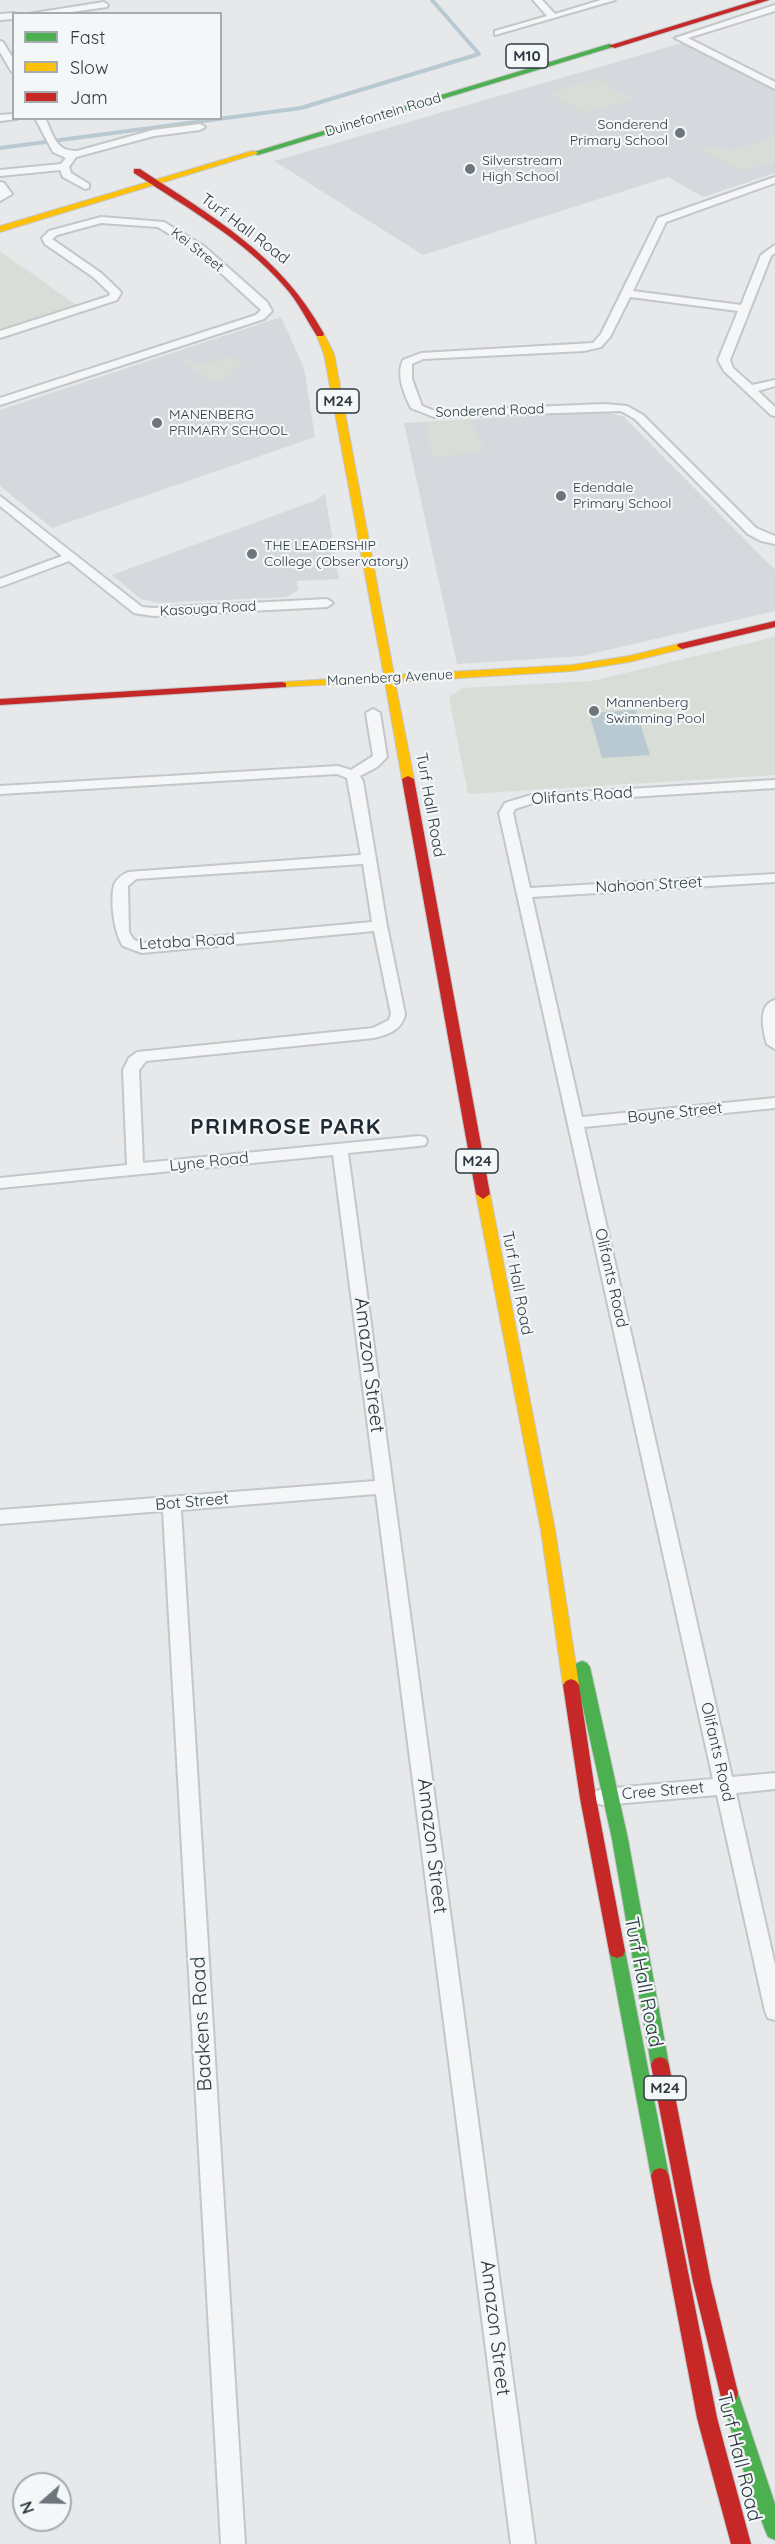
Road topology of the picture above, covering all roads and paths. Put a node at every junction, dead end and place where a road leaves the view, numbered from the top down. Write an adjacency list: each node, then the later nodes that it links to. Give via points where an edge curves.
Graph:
1 (537, 0): 7 (street)
2 (610, 0): 7 (street)
3 (765, 0): 21 (main road, Duinefontein Road / M10)
4 (104, 5): 6 (street)
5 (775, 8): 11 (street, via 680,38)
6 (48, 12)
7 (553, 17): 8 (street)
8 (498, 33)
9 (4, 50): 10 (street)
10 (12, 65)
11 (775, 86)
12 (41, 120): 14 (street, via 59,152)
13 (201, 127): 14 (street)
14 (70, 154): 16 (street)
15 (153, 166): 17 (main road)
16 (64, 167): 18 (street); 23 (street, via 67,174)
17 (136, 171): 19 (main road); 21 (main road, Turf Hall Road / M24)
18 (0, 173)
19 (121, 176)
20 (775, 180): 28 (street, Sonderend Road, via 662,220)
21 (154, 183): 26 (main road, Duinefontein Road / M10); 41 (main road, Turf Hall Road / M24, via 262,259 296,292 320,330 329,354)
22 (0, 185): 25 (street, via 7,194)
23 (90, 185): 24 (main road)
24 (65, 192)
25 (3, 207)
26 (0, 229)
27 (775, 248): 29 (street, via 766,255)
28 (625, 293): 29 (street); 36 (street, Sonderend Road, via 606,335 597,345 412,359 405,365 417,408 434,414 605,407 630,411 752,531)
29 (746, 309): 32 (street, via 724,360 728,369)
30 (0, 335): 33 (street, Kei Street, via 113,298 114,291 97,275 47,240 53,233 101,220 168,226 201,249 267,311 260,317)
31 (775, 383): 32 (street)
32 (750, 389): 34 (street)
33 (0, 402)
34 (775, 413)
35 (0, 500): 37 (street, Kasouga Road)
36 (775, 540)
37 (70, 557): 38 (street); 39 (street, Kasouga Road, via 145,612)
38 (0, 583)
39 (327, 603)
40 (775, 624): 41 (main road, Manenberg Avenue, via 580,667)
41 (390, 679): 42 (main road, Manenberg Avenue); 62 (main road, Turf Hall Road / M24)
42 (0, 702)
43 (373, 713): 44 (street, via 380,757)
44 (352, 774): 46 (street, via 338,770); 47 (street)
45 (775, 784): 49 (street, Olifants Road, via 519,802 510,806 506,820)
46 (0, 790)
47 (369, 859): 50 (street); 50 (street, Letaba Road, via 133,875 121,886 122,932 128,943 142,948)
48 (775, 878): 49 (street, Nahoon Street)
49 (524, 893): 54 (street, Olifants Road)
50 (380, 926): 57 (street, via 398,1014 394,1024 374,1033 142,1056 131,1070)
51 (775, 1005): 52 (street, via 770,1028)
52 (775, 1044)
53 (775, 1102): 54 (street, Boyne Street)
54 (576, 1123): 64 (street, Olifants Road)
55 (418, 1141): 56 (street, Lyne Road)
56 (340, 1149): 57 (street, Lyne Road); 59 (street, Amazon Street)
57 (135, 1169): 58 (street, Lyne Road)
58 (0, 1183)
59 (385, 1487): 60 (street, Bot Street); 70 (street, Amazon Street)
60 (172, 1504): 61 (street, Bot Street); 69 (street, Baakens Road)
61 (0, 1517)
62 (548, 1530): 65 (main road, Turf Hall Road / M24); 66 (main road, Turf Hall Road / M24)
63 (775, 1780): 64 (street, Cree Street)
64 (724, 1785): 65 (street, Cree Street); 67 (street, Olifants Road)
65 (612, 1796): 66 (street, Cree Street); 68 (main road, Turf Hall Road / M24, via 690,2230 732,2403)
66 (588, 1798): 71 (main road, Turf Hall Road / M24, via 707,2418)
67 (775, 2011)
68 (775, 2530)
69 (233, 2544)
70 (523, 2544)
71 (741, 2544)

